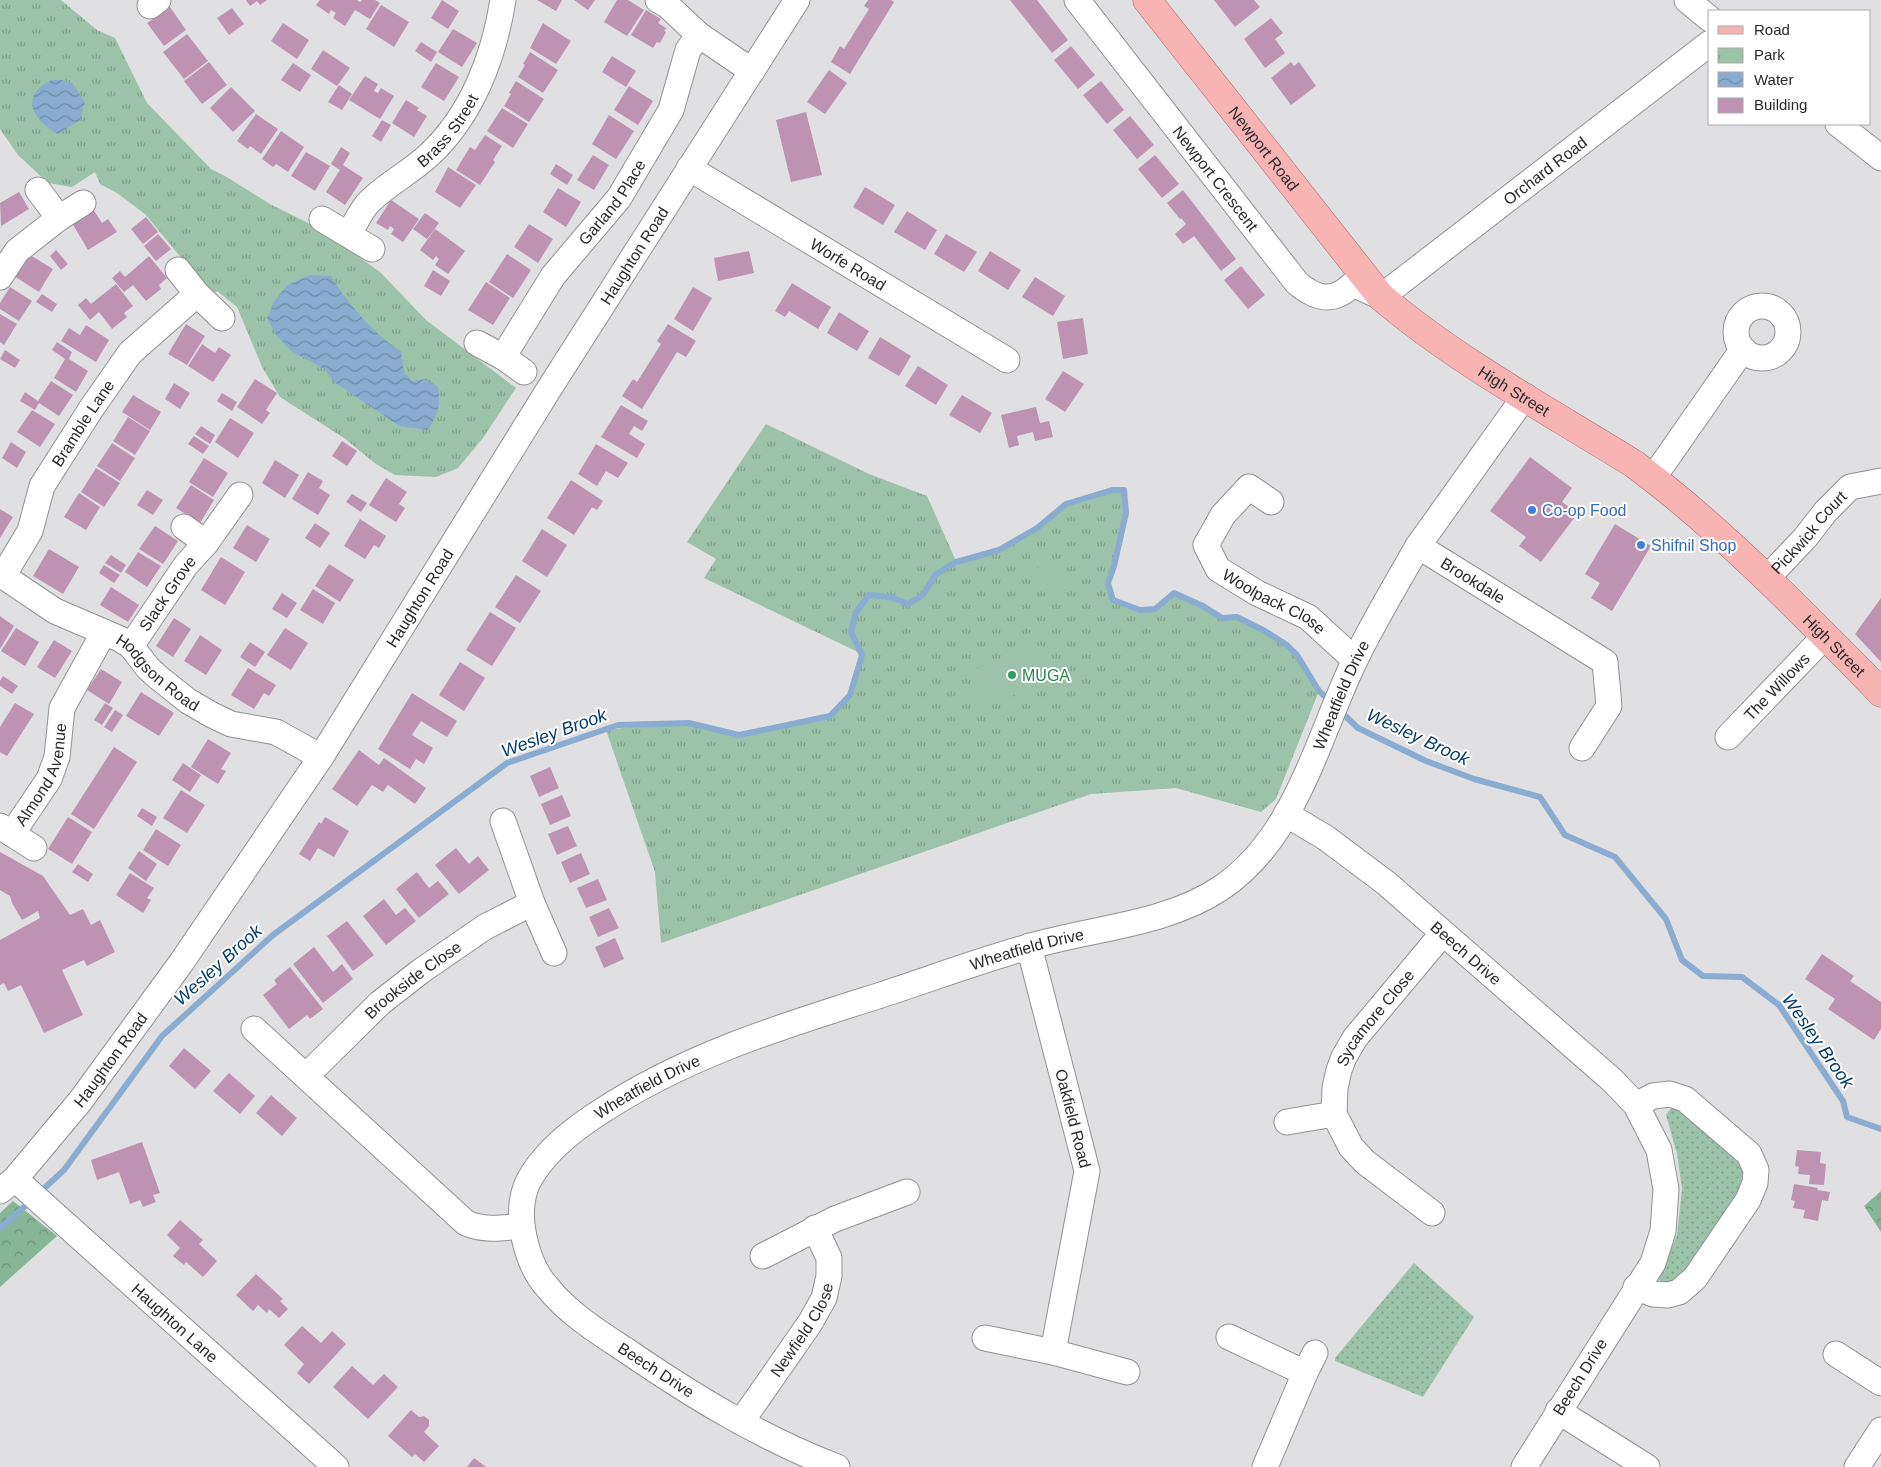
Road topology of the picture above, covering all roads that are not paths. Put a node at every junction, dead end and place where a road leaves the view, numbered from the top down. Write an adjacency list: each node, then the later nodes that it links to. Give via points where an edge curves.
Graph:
1 (503, 0): 18 (street, Brass Street, via 484,72 456,126 429,155 368,203)
2 (658, 0): 8 (street)
3 (797, 0): 10 (street, Haughton Road)
4 (1078, 0): 23 (street, Newport Crescent, via 1297,283 1320,297 1335,296 1353,284)
5 (1147, 0): 23 (main road, Newport Road)
6 (1687, 0): 7 (street)
7 (1708, 17)
8 (698, 35): 10 (street); 27 (street, Garland Place, via 688,50 670,110 619,198 553,276)
9 (1708, 45): 23 (street, Orchard Road)
10 (752, 71): 13 (street, Haughton Road)
11 (1839, 125): 12 (street)
12 (1881, 158)
13 (689, 168): 28 (street, Worfe Road); 47 (street, Haughton Road)
14 (38, 190): 16 (street)
15 (83, 203): 16 (street)
16 (58, 218): 21 (street, via 17,251)
17 (322, 218): 18 (street)
18 (349, 234): 19 (street)
19 (372, 249)
20 (178, 270): 22 (street)
21 (0, 277)
22 (197, 294): 24 (street); 38 (street, Bramble Lane, via 130,352 42,486 30,531)
23 (1381, 297): 30 (main road, High Street, via 1414,326)
24 (222, 318)
25 (477, 343): 27 (street)
26 (1743, 349): 31 (street)
27 (503, 357): 29 (street)
28 (1007, 360)
29 (524, 372)
30 (1525, 396): 31 (main road, High Street); 37 (street)
31 (1653, 478): 39 (main road, High Street, via 1688,505)
32 (1881, 481): 39 (street, Pickwick Court, via 1850,487)
33 (240, 495): 36 (street, Slack Grove)
34 (1271, 502): 43 (street, Woolpack Close, via 1249,487 1223,515 1206,545 1218,569 1257,593 1308,617)
35 (184, 526): 36 (street, Slack Grove)
36 (206, 543): 42 (street, Slack Grove, via 186,565)
37 (1418, 546): 43 (street, Wheatfield Drive); 46 (street, Brookdale, via 1605,662 1609,706)
38 (2, 575): 40 (street, Hodgson Road, via 55,611)
39 (1767, 578): 41 (main road, High Street)
40 (104, 632): 42 (street, Hodgson Road); 50 (street, Almond Avenue, via 62,708 57,757 50,779)
41 (1825, 636): 44 (main road, High Street); 45 (street, The Willows)
42 (131, 646): 47 (street, Hodgson Road, via 159,678 212,716 231,724 276,732)
43 (1355, 660): 48 (street, Wheatfield Drive, via 1309,771)
44 (1881, 693)
45 (1728, 737)
46 (1582, 748)
47 (321, 757): 61 (street, Haughton Road, via 181,963 82,1100)
48 (1286, 814): 53 (street, Beech Drive, via 1326,838 1378,877); 54 (street, Wheatfield Drive, via 1265,846 1241,873 1194,904)
49 (503, 821): 52 (street)
50 (6, 830): 51 (street, Almond Avenue)
51 (34, 848)
52 (532, 903): 55 (street); 57 (street, Brookside Close, via 485,927 421,971 380,1003)
53 (1443, 933): 58 (street, Beech Drive, via 1612,1080); 59 (street, Sycamore Close, via 1347,1051 1335,1088)
54 (1030, 946): 64 (street, Wheatfield Drive, via 774,1029 710,1052 660,1076 617,1100 560,1142 527,1184 522,1202); 70 (street, Oakfield Road, via 1087,1171)
55 (554, 953)
56 (254, 1029): 57 (street)
57 (306, 1076): 64 (street, via 466,1223 490,1229)
58 (1636, 1105): 67 (street, Beech Drive, via 1659,1150 1666,1189 1663,1231 1653,1263); 67 (street, via 1653,1096 1670,1094 1685,1099 1749,1154 1756,1170 1748,1200 1695,1278 1679,1292 1668,1295 1652,1294)
59 (1334, 1114): 60 (street); 63 (street, Sycamore Close, via 1351,1147 1365,1162)
60 (1287, 1122)
61 (7, 1185): 77 (street, Haughton Lane, via 45,1206)
62 (907, 1192): 65 (street)
63 (1432, 1213)
64 (522, 1226): 75 (street, Beech Drive, via 535,1271 565,1306 642,1362)
65 (815, 1228): 66 (street); 75 (street, Newfield Close, via 830,1258 824,1298)
66 (763, 1256)
67 (1636, 1287): 74 (street, Beech Drive)
68 (985, 1338): 70 (street)
69 (1229, 1338): 79 (street, via 1310,1363)
70 (1052, 1352): 72 (street)
71 (1836, 1354): 73 (street)
72 (1127, 1372)
73 (1881, 1383)
74 (1558, 1411): 80 (street, Beech Drive); 81 (street)
75 (741, 1422): 78 (street, Beech Drive)
76 (1881, 1430): 82 (street)
77 (336, 1467)
78 (837, 1467)
79 (1265, 1467)
80 (1524, 1467)
81 (1647, 1467)
82 (1857, 1467)

